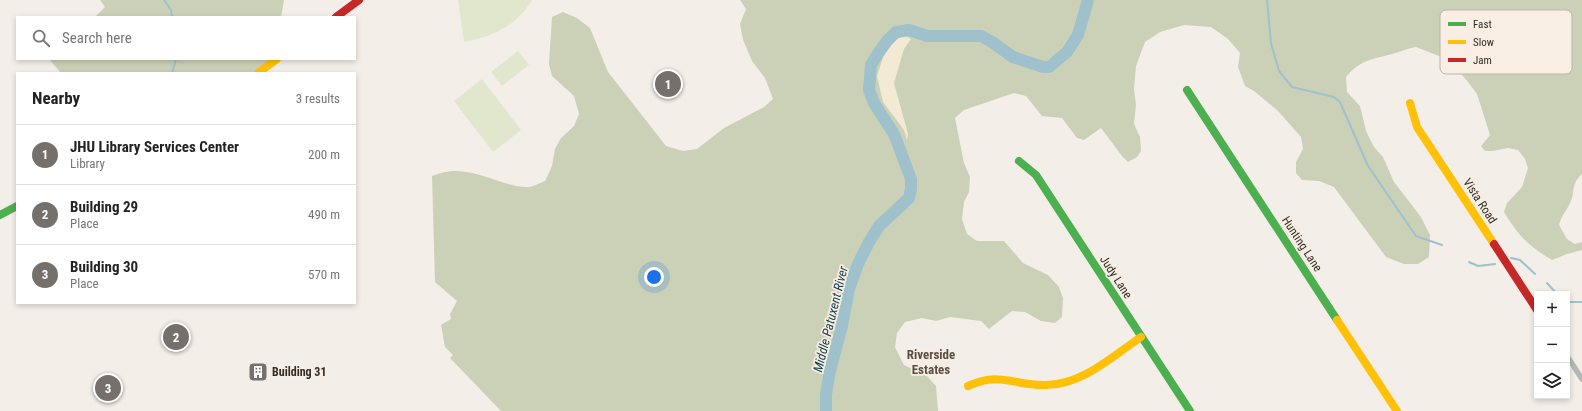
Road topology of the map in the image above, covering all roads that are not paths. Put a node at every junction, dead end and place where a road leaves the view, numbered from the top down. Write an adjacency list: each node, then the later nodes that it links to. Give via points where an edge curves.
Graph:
1 (359, 0): 2 (street)
2 (337, 16)
3 (276, 60): 4 (street)
4 (259, 72)
5 (1187, 90): 16 (street, Hunting Lane)
6 (1410, 103): 10 (street, Vista Road, via 1416,127)
7 (1019, 161): 11 (street, Judy Lane, via 1036,175)
8 (16, 207): 9 (street)
9 (0, 215)
10 (1534, 305)
11 (1141, 337): 14 (street, via 1083,374 1065,382 1039,384 990,377); 15 (street, Judy Lane)
12 (1570, 361): 13 (street)
13 (1582, 379)
14 (968, 386)
15 (1190, 411)
16 (1397, 411)

